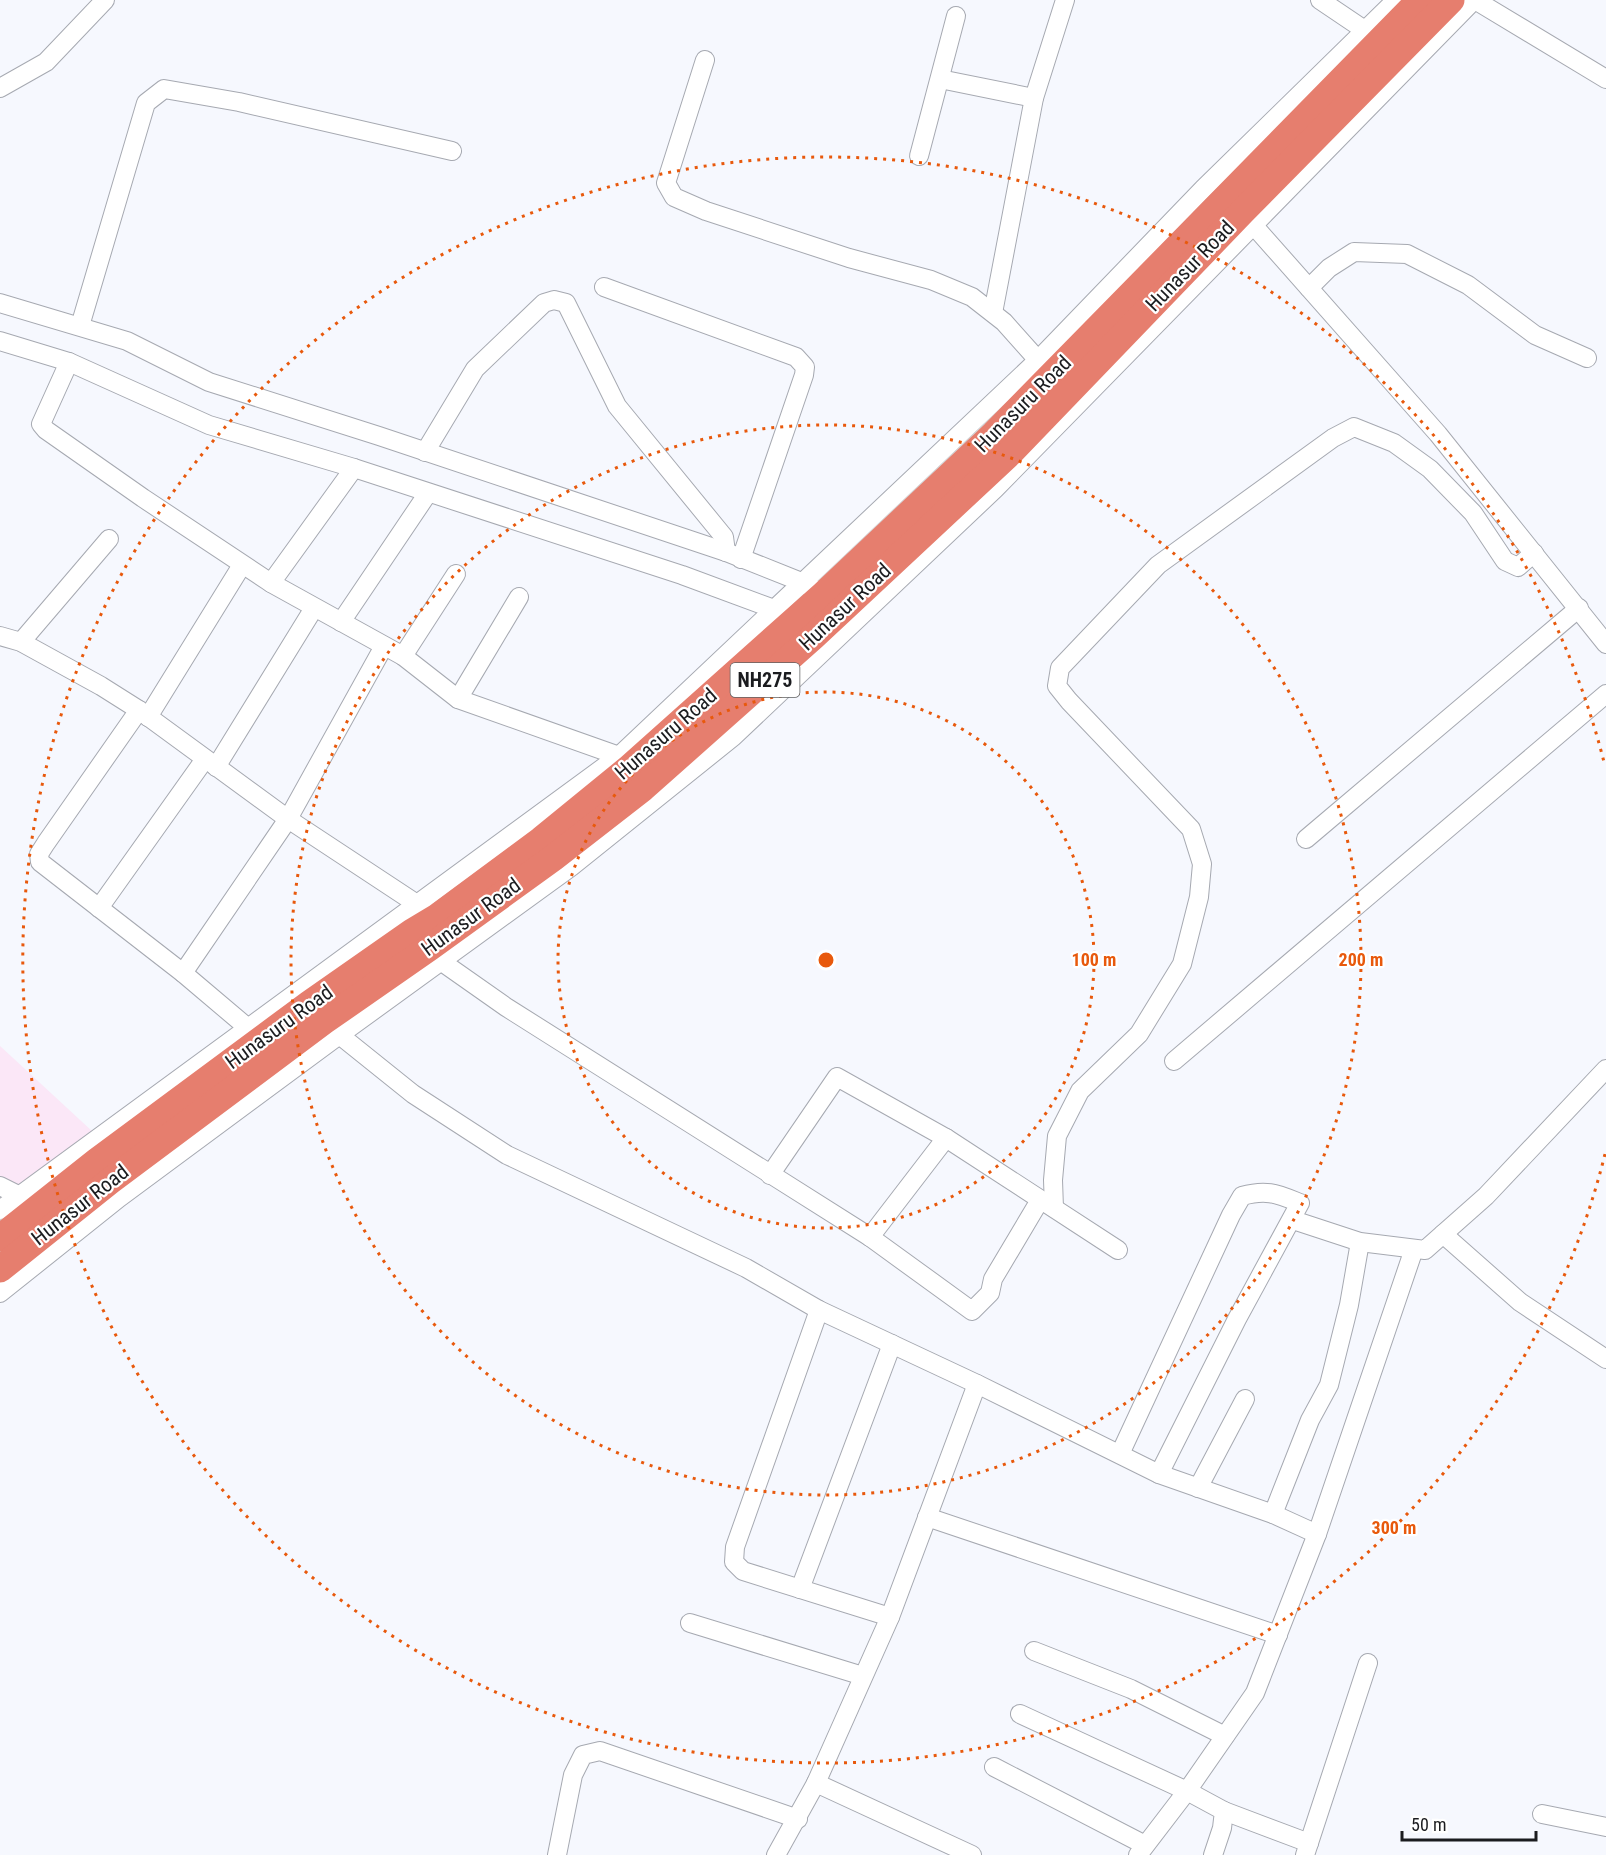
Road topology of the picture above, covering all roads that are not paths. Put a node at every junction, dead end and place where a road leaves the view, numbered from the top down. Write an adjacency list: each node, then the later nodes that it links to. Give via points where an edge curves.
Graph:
1 (105, 0): 13 (street, via 46,62)
2 (1065, 0): 14 (street)
3 (1396, 0): 9 (street)
4 (1420, 0): 26 (highway, Hunasuru Road / NH275)
5 (1451, 0): 17 (highway, Hunasur Road / NH275)
6 (1474, 0): 11 (street); 17 (street)
7 (1327, 2): 9 (street)
8 (956, 16): 12 (street)
9 (1366, 30): 26 (street, via 1203,189)
10 (705, 60): 21 (street, via 666,183 674,197 705,211 849,258 931,280 972,297)
11 (1606, 79)
12 (940, 80): 14 (street); 16 (street)
13 (0, 87)
14 (1034, 98): 21 (street)
15 (453, 151): 22 (street, via 164,89 146,103)
16 (920, 156)
17 (1248, 219): 19 (street); 37 (highway, Hunasur Road / NH275, via 1011,452); 56 (street, via 995,489 733,736 571,867)
18 (604, 287): 32 (street, via 796,357 805,367)
19 (1309, 288): 24 (street, via 1329,268 1354,252 1407,254 1468,285 1535,335); 31 (street, via 1438,434)
20 (0, 303): 22 (street)
21 (993, 313): 26 (street)
22 (80, 326): 27 (street, via 127,341 209,382)
23 (0, 340): 25 (street)
24 (1587, 358)
25 (69, 362): 28 (street, via 209,425); 33 (street, via 41,424 46,430)
26 (1046, 368): 37 (highway, Hunasuru Road / NH275, via 994,434)
27 (425, 452): 32 (street); 32 (street, via 475,369 544,303 566,303 617,406 724,537)
28 (354, 468): 29 (street); 35 (street)
29 (428, 493): 40 (street, via 682,574); 41 (street)
30 (109, 539): 43 (street)
31 (1534, 553): 39 (street); 66 (street, via 1518,567 1506,561 1473,513 1430,469 1394,443 1354,427 1333,438 1158,566 1060,668 1057,686 1191,829 1202,864 1199,897 1182,964 1139,1034 1080,1091 1057,1136)
32 (734, 555): 37 (street)
33 (242, 565): 35 (street); 49 (street)
34 (456, 574): 46 (street)
35 (271, 583): 38 (street)
36 (519, 597): 48 (street)
37 (821, 598): 40 (highway, Hunasur Road / NH275); 40 (street)
38 (314, 608): 41 (street); 51 (street)
39 (1578, 608): 44 (street); 53 (street)
40 (795, 621): 50 (highway, Hunasuru Road / NH275); 56 (highway, Hunasur Road / NH275, via 643,788)
41 (341, 622): 45 (street)
42 (0, 636): 43 (street)
43 (21, 642): 49 (street)
44 (1606, 644)
45 (384, 646): 46 (street); 52 (street)
46 (403, 656): 48 (street)
47 (1606, 694): 60 (street)
48 (458, 699): 50 (street)
49 (143, 713): 51 (street); 54 (street, via 39,854 40,862)
50 (623, 762): 55 (highway, Hunasuru Road / NH275, via 541,840)
51 (210, 763): 52 (street); 54 (street)
52 (288, 819): 55 (street); 57 (street)
53 (1306, 839)
54 (99, 908): 57 (street)
55 (427, 911): 56 (highway, Hunasuru Road / NH275); 59 (street)
56 (428, 947): 58 (highway, Hunasur Road / NH275); 59 (highway, Hunasuru Road / NH275); 63 (street, via 506,1007)
57 (183, 973): 59 (street)
58 (331, 1028): 75 (highway, Hunasur Road / NH275, via 110,1180); 76 (street); 77 (street, via 413,1094 507,1155 746,1268)
59 (253, 1035): 65 (highway, Hunasuru Road / NH275, via 97,1161)
60 (1174, 1060)
61 (1606, 1069): 69 (street, via 1486,1196)
62 (946, 1138): 63 (street, via 837,1077); 66 (street); 70 (street)
63 (770, 1175): 70 (street)
64 (0, 1186): 65 (street)
65 (25, 1204): 67 (street); 71 (highway, Hunasuru Road / NH275)
66 (1047, 1204): 70 (street, via 993,1279 990,1293 972,1311); 74 (street)
67 (0, 1210)
68 (1293, 1220): 72 (street); 82 (street, via 1300,1203 1274,1192 1242,1196); 83 (street)
69 (1443, 1234): 73 (street, via 1425,1250); 79 (street, via 1520,1302)
70 (870, 1237)
71 (0, 1239)
72 (1360, 1242): 73 (street); 85 (street, via 1329,1385 1310,1420)
73 (1414, 1249): 87 (street)
74 (1118, 1250)
75 (0, 1269)
76 (0, 1293)
77 (819, 1310): 78 (street); 88 (street, via 735,1546 734,1563 743,1571)
78 (892, 1344): 80 (street); 88 (street)
79 (1606, 1359)
80 (977, 1384): 82 (street); 86 (street)
81 (1245, 1399): 84 (street)
82 (1120, 1454): 83 (street)
83 (1159, 1473): 84 (street)
84 (1198, 1488): 85 (street)
85 (1273, 1514): 87 (street)
86 (927, 1517): 89 (street); 91 (street)
87 (1317, 1534): 91 (street)
88 (800, 1589): 89 (street)
89 (890, 1617): 94 (street)
90 (690, 1623): 94 (street)
91 (1278, 1635): 96 (street, via 1255,1693)
92 (1034, 1651): 96 (street, via 1131,1689)
93 (1368, 1663): 104 (street)
94 (863, 1676): 98 (street)
95 (1020, 1714): 99 (street)
96 (1225, 1736): 99 (street)
97 (994, 1767): 105 (street)
98 (816, 1783): 102 (street); 108 (street)
99 (1187, 1791): 100 (street); 105 (street)
100 (1224, 1810): 104 (street); 109 (street)
101 (1542, 1814): 103 (street)
102 (798, 1819): 106 (street, via 600,1751 583,1755 573,1776); 107 (street)
103 (1606, 1827)
104 (1307, 1849)
105 (1141, 1850)
106 (558, 1855)
107 (776, 1855)
108 (972, 1855)
109 (1213, 1855)

